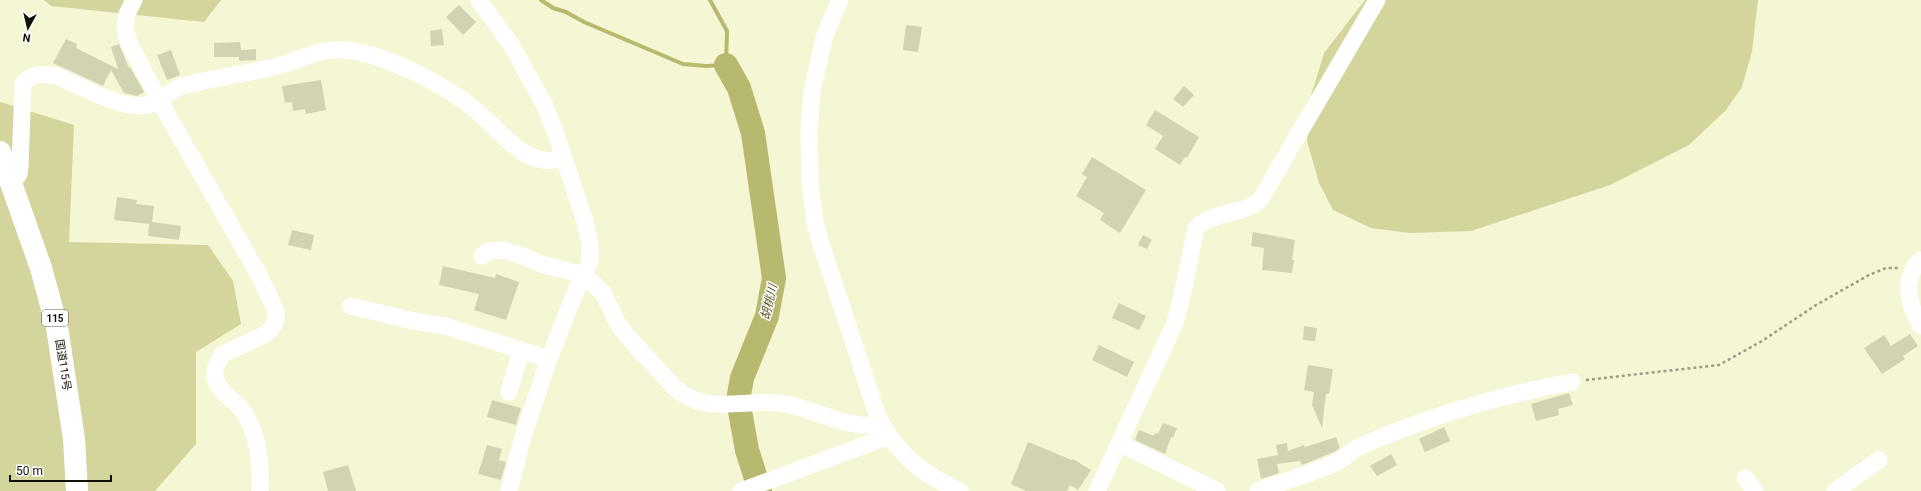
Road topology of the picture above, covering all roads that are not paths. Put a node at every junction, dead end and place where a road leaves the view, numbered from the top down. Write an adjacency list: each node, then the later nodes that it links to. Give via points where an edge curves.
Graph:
1 (134, 0): 5 (street, via 126,21 126,34)
2 (479, 0): 7 (street, via 512,46 544,104)
3 (840, 0): 18 (street, via 825,35 812,91 809,129 810,183 820,241)
4 (1377, 0): 19 (street, via 1260,200 1245,208 1211,218 1196,228 1175,323)
5 (159, 100): 7 (street, via 174,89 198,82 276,66 320,52 348,50 391,63 443,88 478,111 523,152 545,160); 8 (street, via 146,106 124,105 57,76 47,74 31,77 23,84 20,166 19,174); 23 (street, via 259,275 276,311 276,320 271,329 264,335 222,354 215,373 218,386 242,410 256,438 260,455)
6 (0, 152): 8 (highway, 国道115号 / 115)
7 (564, 158): 11 (street, via 590,244 590,261)
8 (11, 185): 22 (highway, 国道115号 / 115, via 41,268 57,327 74,439)
9 (482, 256): 11 (street, via 488,251 503,250 541,264)
10 (1917, 265): 13 (street, via 1910,279 1910,303)
11 (584, 275): 15 (street); 18 (street, via 603,293 627,336 675,388 689,399 698,403 717,405 775,403)
12 (351, 306): 14 (street, via 445,326)
13 (1921, 326)
14 (521, 351): 15 (street); 17 (street)
15 (549, 360): 24 (street, via 522,440)
16 (1572, 382): 28 (street, via 1488,400 1438,416 1361,445 1336,463)
17 (509, 392)
18 (885, 430): 21 (street, via 769,482); 25 (street, via 907,458 925,474)
19 (1119, 444): 26 (street); 27 (street)
20 (1879, 460): 29 (street)
21 (746, 489)
22 (78, 491)
23 (260, 491)
24 (509, 491)
25 (960, 491)
26 (1097, 491)
27 (1217, 491)
28 (1258, 491)
29 (1835, 491)

